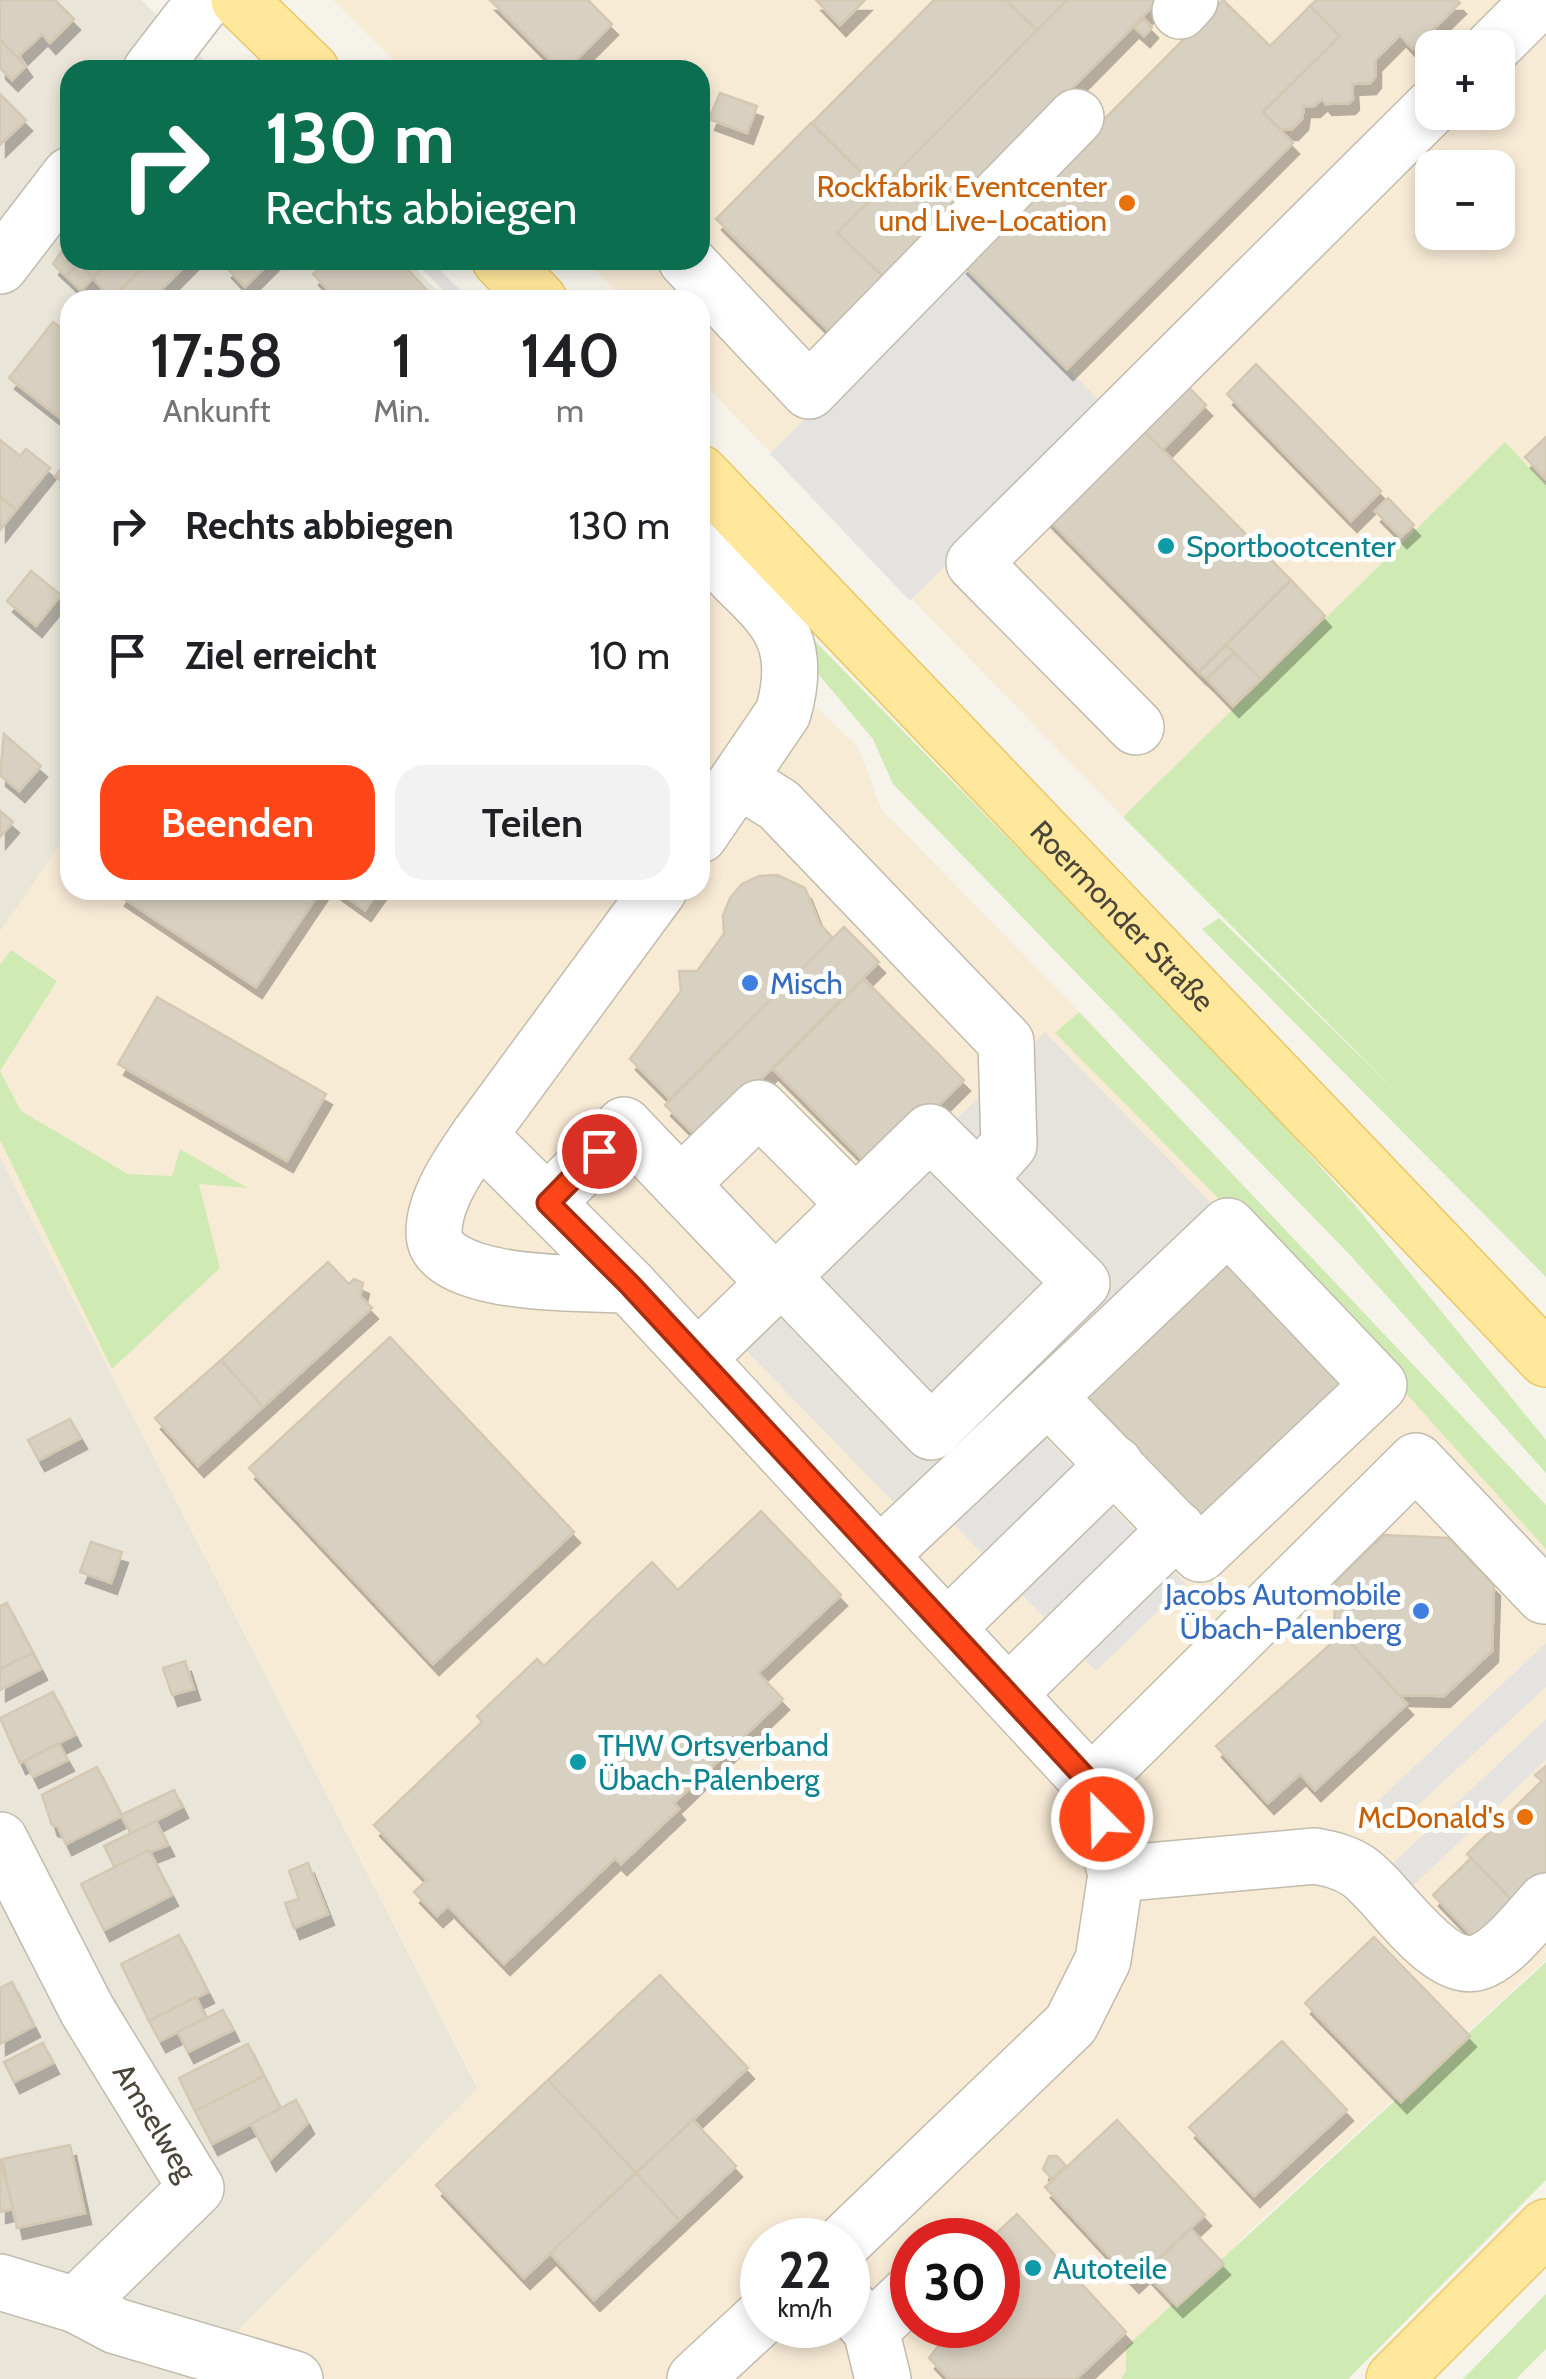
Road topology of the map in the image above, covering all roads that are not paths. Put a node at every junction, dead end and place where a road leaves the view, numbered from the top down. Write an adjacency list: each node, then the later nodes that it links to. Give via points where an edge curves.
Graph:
1 (205, 0): 5 (street)
2 (239, 0): 6 (main road)
3 (1540, 0): 4 (street)
4 (1510, 30)
5 (159, 60)
6 (301, 60)
7 (1076, 117): 12 (street, via 809,391)
8 (1415, 124): 16 (street, via 974,563)
9 (60, 189): 10 (street)
10 (0, 266)
11 (510, 270): 13 (main road)
12 (695, 270)
13 (528, 290)
14 (710, 483): 28 (main road, Roermonder Straße)
15 (710, 548): 17 (street, via 785,635 789,691 783,713)
16 (1136, 727)
17 (739, 780): 18 (street); 21 (street, via 779,805 1006,1042 1009,1145)
18 (710, 821)
19 (652, 900): 20 (street)
20 (479, 1135): 24 (street); 26 (street, via 446,1193 434,1233 441,1251 492,1276)
21 (978, 1180): 23 (street, via 930,1132); 25 (street, via 1082,1283 931,1432)
22 (681, 1184): 23 (street, via 760,1108); 24 (street, via 624,1125); 25 (street)
23 (854, 1202): 25 (street)
24 (548, 1203): 26 (street)
25 (778, 1279): 27 (street)
26 (630, 1285): 27 (street)
27 (698, 1358): 32 (street)
28 (1546, 1359)
29 (1048, 1397): 30 (street); 31 (street, via 1228,1226 1379,1386 1200,1554); 32 (street)
30 (1115, 1464): 31 (street); 34 (street)
31 (1177, 1529): 35 (street)
32 (880, 1554): 34 (street)
33 (1544, 1596): 36 (street, via 1416,1462)
34 (947, 1628): 35 (street)
35 (1008, 1694): 36 (street)
36 (1091, 1784): 38 (street)
37 (0, 1840): 43 (street, Amselweg, via 88,2010 196,2188)
38 (1116, 1874): 39 (street, via 1315,1856 1342,1862 1449,1962 1470,1966 1488,1959); 40 (street, via 1102,1960 1071,2024)
39 (1546, 1902)
40 (869, 2218)
41 (1546, 2226): 49 (main road)
42 (0, 2282): 43 (street)
43 (76, 2305): 48 (street, via 116,2326)
44 (890, 2313): 45 (street)
45 (870, 2335)
46 (740, 2340): 47 (street)
47 (706, 2375)
48 (295, 2379)
49 (1394, 2379)

